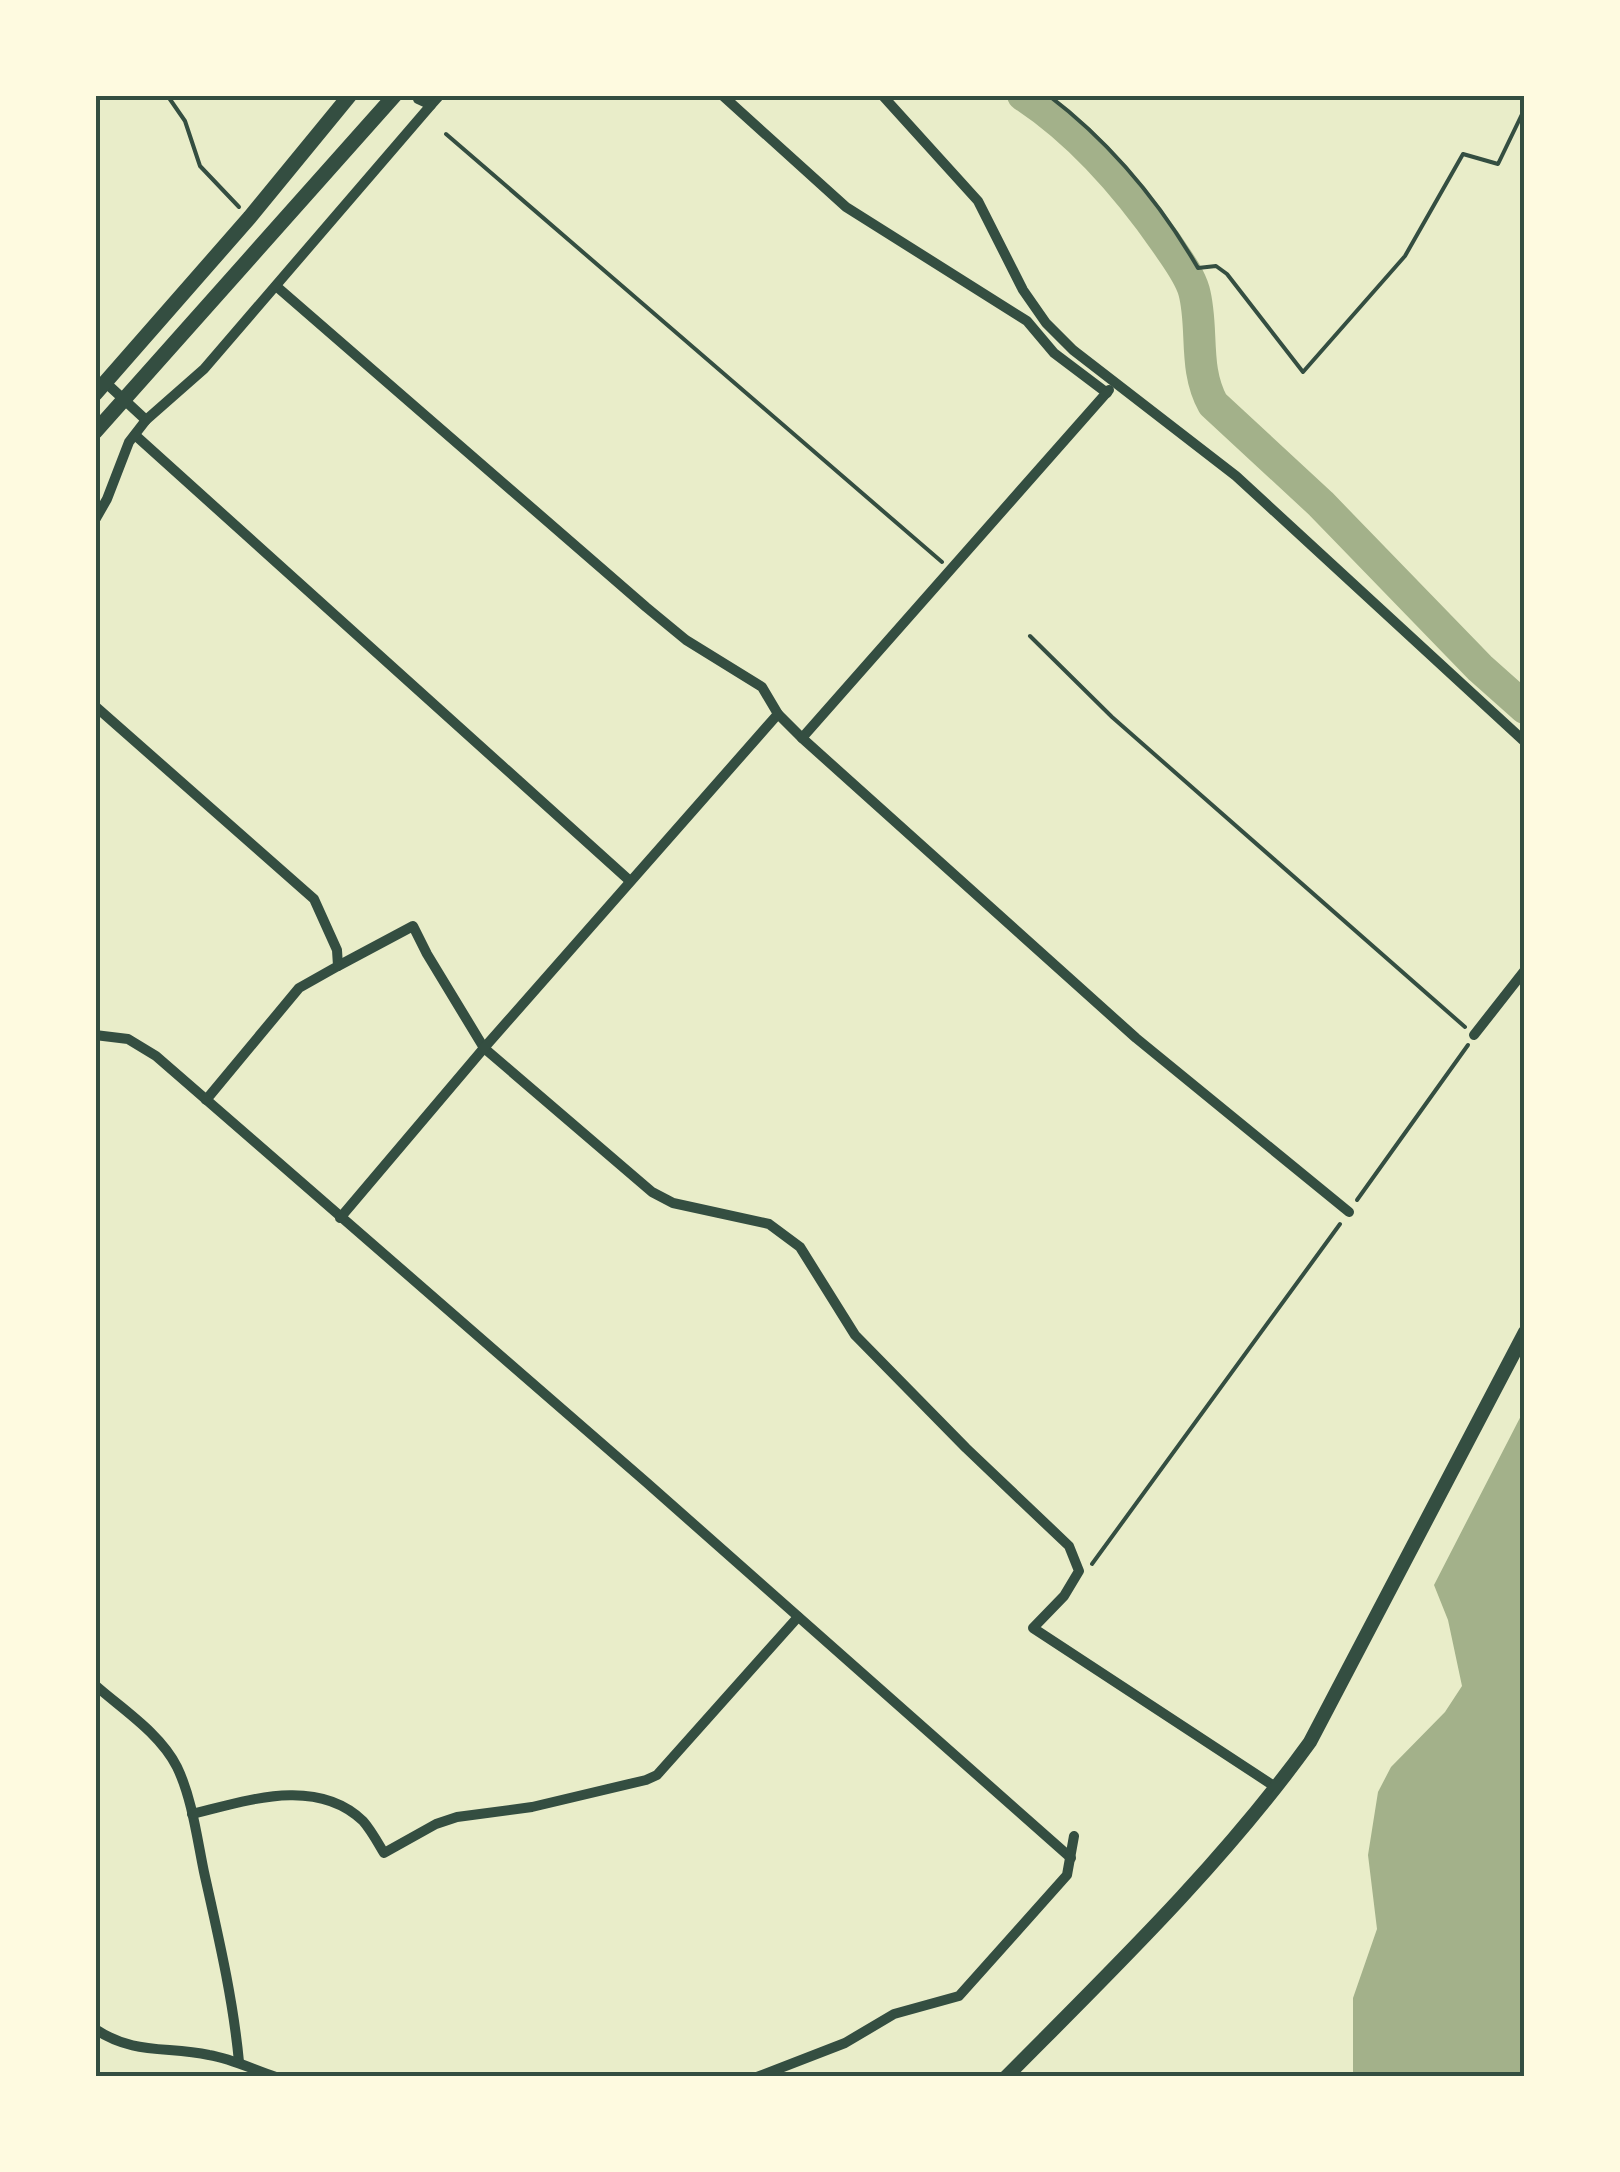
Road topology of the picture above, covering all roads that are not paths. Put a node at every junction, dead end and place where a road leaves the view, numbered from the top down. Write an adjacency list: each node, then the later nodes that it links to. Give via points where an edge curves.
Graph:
1 (350, 95): 10 (highway)
2 (395, 95): 12 (highway)
3 (440, 95): 7 (street)
4 (722, 95): 11 (street, via 846,206 1027,321 1054,354)
5 (882, 95): 9 (street, via 978,201 1046,323)
6 (418, 99): 7 (street)
7 (431, 106): 8 (street)
8 (276, 286): 13 (street, via 204,369); 18 (street, via 659,618 762,688)
9 (1116, 383): 11 (street); 20 (street, via 1236,476)
10 (100, 388): 12 (street)
11 (1107, 393): 19 (street)
12 (123, 400): 13 (street); 14 (highway)
13 (146, 420): 15 (street)
14 (95, 432)
15 (134, 435): 16 (street); 21 (street)
16 (95, 520)
17 (95, 706): 22 (street, via 314,898)
18 (778, 714): 19 (street); 21 (street)
19 (802, 738): 28 (street, via 1136,1038)
20 (1525, 742)
21 (630, 881): 26 (street)
22 (338, 966): 26 (street, via 413,926); 27 (street, via 299,988)
23 (1525, 970): 25 (street)
24 (95, 1034): 27 (street, via 128,1038)
25 (1474, 1036)
26 (484, 1048): 29 (street); 33 (street, via 652,1192 673,1204 769,1224 800,1247 856,1335 1069,1546 1079,1571 1033,1628)
27 (206, 1100): 29 (street)
28 (1349, 1212)
29 (340, 1218): 31 (street)
30 (1525, 1332): 33 (main road, via 1344,1680)
31 (798, 1616): 34 (street, via 646,1780 456,1817 384,1854 365,1823 312,1796 275,1794); 36 (street)
32 (95, 1685): 34 (street, via 177,1766)
33 (1277, 1788): 41 (main road)
34 (192, 1814): 38 (street)
35 (1074, 1836): 36 (street)
36 (1071, 1858): 40 (street, via 1067,1875 959,1996 894,2014 845,2043)
37 (95, 2029): 38 (street, via 154,2051)
38 (239, 2062): 39 (street)
39 (276, 2077)
40 (757, 2077)
41 (1006, 2077)

